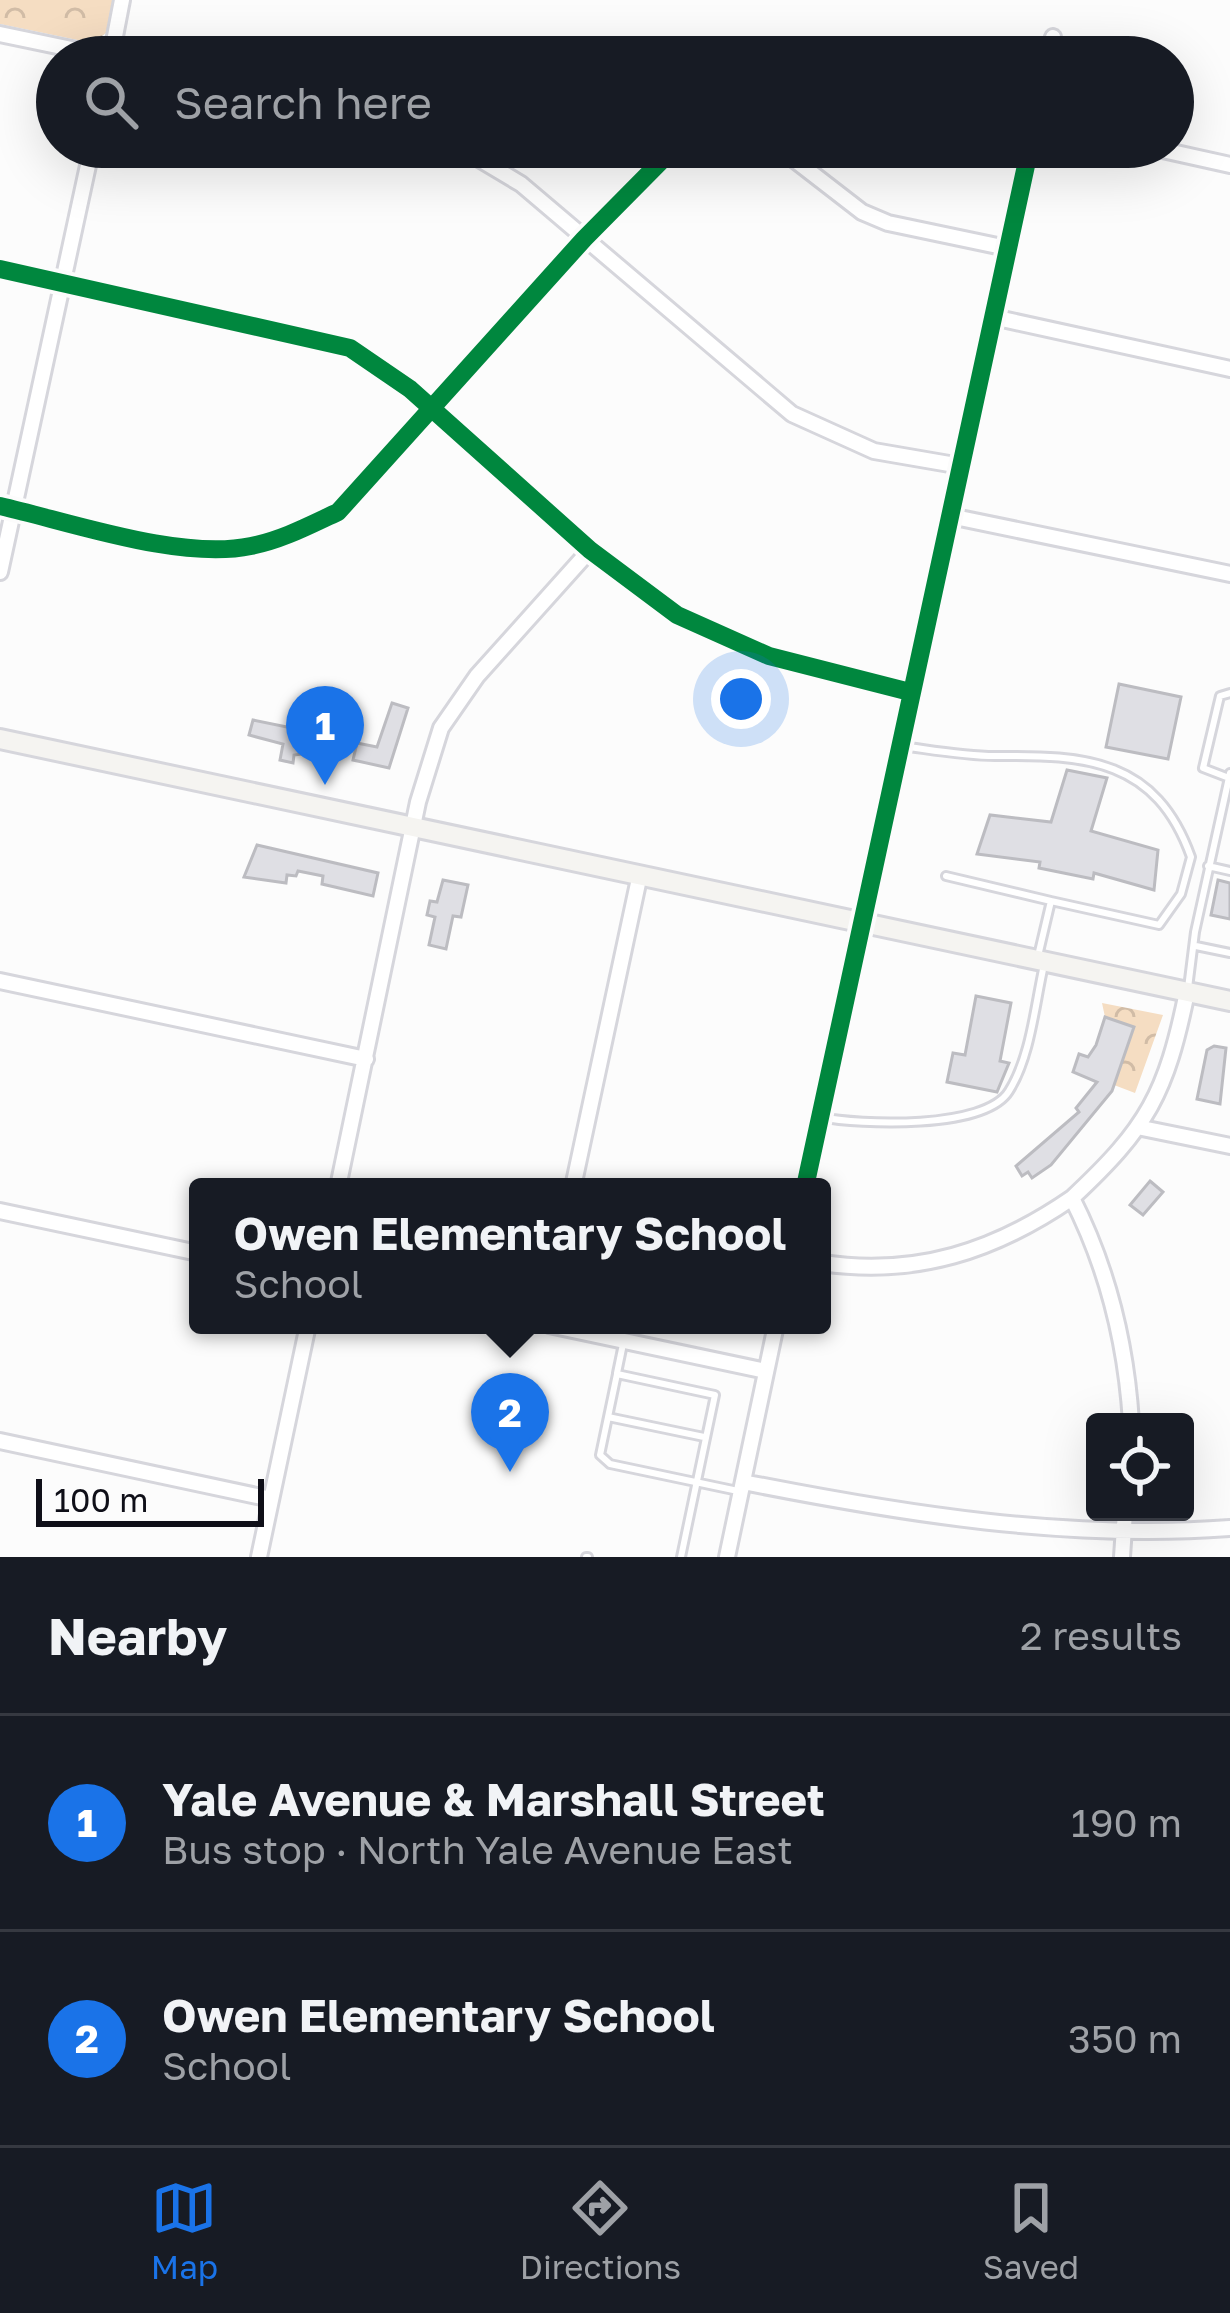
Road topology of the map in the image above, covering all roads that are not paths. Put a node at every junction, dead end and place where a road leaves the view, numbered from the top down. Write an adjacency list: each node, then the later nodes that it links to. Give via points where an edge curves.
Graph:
1 (122, 0): 3 (street)
2 (0, 34): 4 (street)
3 (115, 36)
4 (36, 41)
5 (1194, 157): 6 (street)
6 (1230, 165)
7 (87, 168): 15 (street)
8 (494, 168): 12 (street)
9 (654, 168): 12 (street)
10 (805, 168): 13 (street, via 888,223)
11 (1025, 168): 13 (street)
12 (584, 239): 18 (street); 19 (street, via 792,414 874,451)
13 (1007, 248): 16 (street)
14 (0, 269): 15 (street)
15 (62, 282): 18 (street, via 336,342); 20 (street)
16 (993, 317): 17 (street); 19 (street)
17 (1230, 369)
18 (434, 411): 20 (street, via 338,512 249,547 179,545); 22 (street)
19 (961, 466): 21 (street)
20 (7, 507): 23 (street)
21 (950, 516): 24 (street); 25 (street)
22 (590, 550): 25 (street, via 705,632); 30 (street, via 455,704)
23 (0, 572)
24 (1230, 574)
25 (910, 692): 28 (street)
26 (1230, 693): 29 (lane, via 1220,696 1203,768)
27 (0, 739): 30 (main road)
28 (899, 745): 35 (lane, via 1056,755 1137,777 1162,800 1191,856 1181,894 1159,925); 36 (street)
29 (1230, 776): 31 (lane)
30 (414, 825): 33 (main road); 43 (street)
31 (1208, 866): 32 (lane); 37 (lane)
32 (1230, 871)
33 (640, 874): 36 (main road); 48 (street)
34 (946, 876): 35 (lane)
35 (1051, 901): 39 (lane)
36 (862, 922): 39 (main road); 44 (street)
37 (1196, 946): 38 (lane); 41 (lane)
38 (1230, 953)
39 (1041, 960): 41 (main road); 44 (lane, via 1027,1042 1009,1092 996,1104 946,1118 856,1124)
40 (0, 981): 43 (street)
41 (1187, 992): 42 (main road); 45 (street, via 1160,1093)
42 (1230, 1001)
43 (366, 1059): 47 (street)
44 (820, 1117): 49 (street)
45 (1142, 1128): 46 (street); 50 (street)
46 (1230, 1146)
47 (340, 1178)
48 (575, 1178)
49 (807, 1178)
50 (1072, 1198): 53 (street, via 1030,1227 955,1258); 60 (street, via 1114,1304)
51 (0, 1211): 52 (street)
52 (189, 1251)
53 (831, 1265)
54 (306, 1334): 66 (street)
55 (591, 1334): 57 (street)
56 (774, 1334): 58 (street)
57 (623, 1341): 58 (street); 59 (lane)
58 (766, 1371): 65 (street)
59 (617, 1374): 61 (lane); 62 (lane, via 715,1395)
60 (1130, 1413)
61 (608, 1417): 62 (lane); 64 (lane, via 600,1455 610,1464)
62 (706, 1438): 64 (lane)
63 (0, 1441): 66 (street)
64 (697, 1482): 65 (lane); 71 (lane)
65 (742, 1487): 69 (street); 72 (street)
66 (271, 1498): 70 (street)
67 (1125, 1521): 69 (street)
68 (1230, 1528): 69 (street)
69 (1124, 1534): 73 (street)
70 (259, 1557)
71 (681, 1557)
72 (728, 1557)
73 (1122, 1557)

